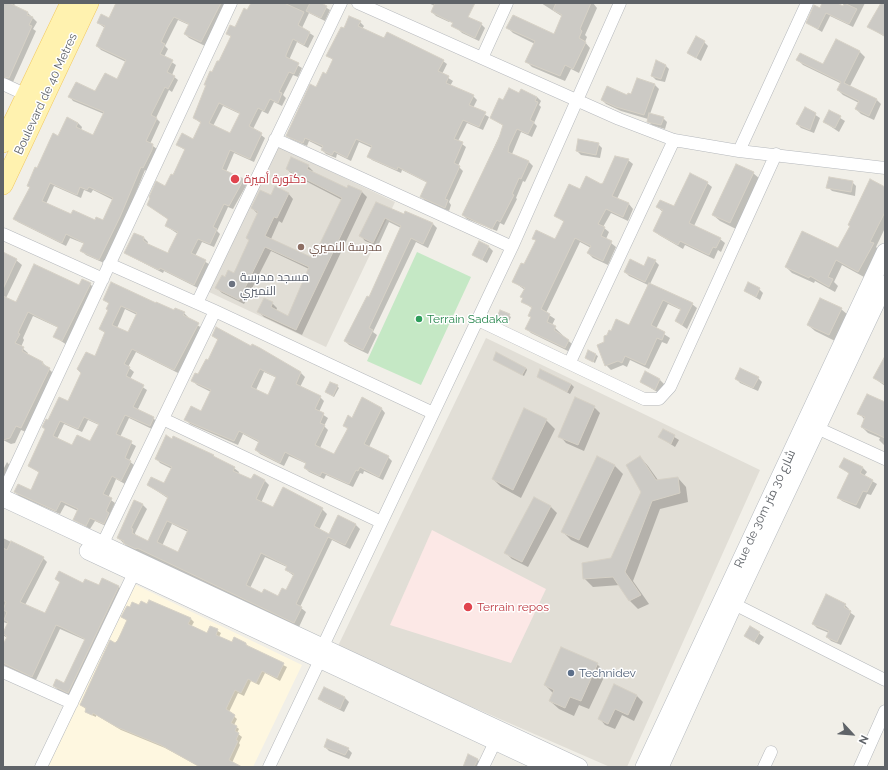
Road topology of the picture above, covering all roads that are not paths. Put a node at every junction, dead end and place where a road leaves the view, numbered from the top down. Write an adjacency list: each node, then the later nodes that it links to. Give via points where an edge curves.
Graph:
1 (70, 3): 11 (main road, Boulevard de 40 Metres)
2 (89, 3): 11 (main road, Boulevard de 40 Metres)
3 (231, 3): 23 (street)
4 (341, 3): 13 (street)
5 (358, 3): 9 (street)
6 (507, 3): 9 (street)
7 (620, 3): 12 (street)
8 (807, 3): 16 (street)
9 (482, 58): 12 (street)
10 (3, 84): 11 (street)
11 (34, 98): 15 (main road, Boulevard de 40 Metres); 19 (main road, Boulevard de 40 Metres)
12 (578, 101): 14 (street); 21 (street)
13 (275, 139): 21 (street); 26 (street)
14 (674, 140): 16 (street); 29 (street)
15 (3, 143)
16 (739, 151): 17 (street)
17 (776, 154): 18 (street); 29 (street, via 670,387 659,399 644,399)
18 (885, 168)
19 (3, 185)
20 (3, 234): 24 (street)
21 (512, 247): 28 (street)
22 (885, 252): 53 (street, Rue de 30m شارع 30 متر)
23 (109, 264): 24 (street); 26 (street)
24 (103, 279): 34 (street)
25 (883, 294): 32 (street, Rue de 30m شارع 30 متر)
26 (197, 303): 27 (street)
27 (215, 311): 30 (street); 31 (street)
28 (478, 320): 29 (street); 30 (street)
29 (570, 362)
30 (433, 413): 37 (street)
31 (163, 419): 37 (street); 38 (street)
32 (817, 428): 33 (street); 40 (street, Rue de 30m شارع 30 متر)
33 (885, 459)
34 (3, 494)
35 (3, 498): 38 (street)
36 (3, 511): 39 (street)
37 (381, 522): 41 (street)
38 (102, 545): 41 (street)
39 (134, 573): 41 (street); 44 (street)
40 (734, 604): 43 (street); 54 (street, Rue de 30m شارع 30 متر)
41 (321, 654): 46 (street); 49 (street); 52 (street)
42 (3, 672): 44 (street)
43 (885, 680)
44 (72, 703): 48 (street)
45 (885, 711): 56 (street)
46 (495, 742): 50 (street); 51 (street)
47 (772, 752): 55 (street)
48 (41, 767)
49 (269, 767)
50 (483, 767)
51 (550, 767)
52 (579, 767)
53 (644, 767)
54 (660, 767)
55 (764, 767)
56 (860, 767)

